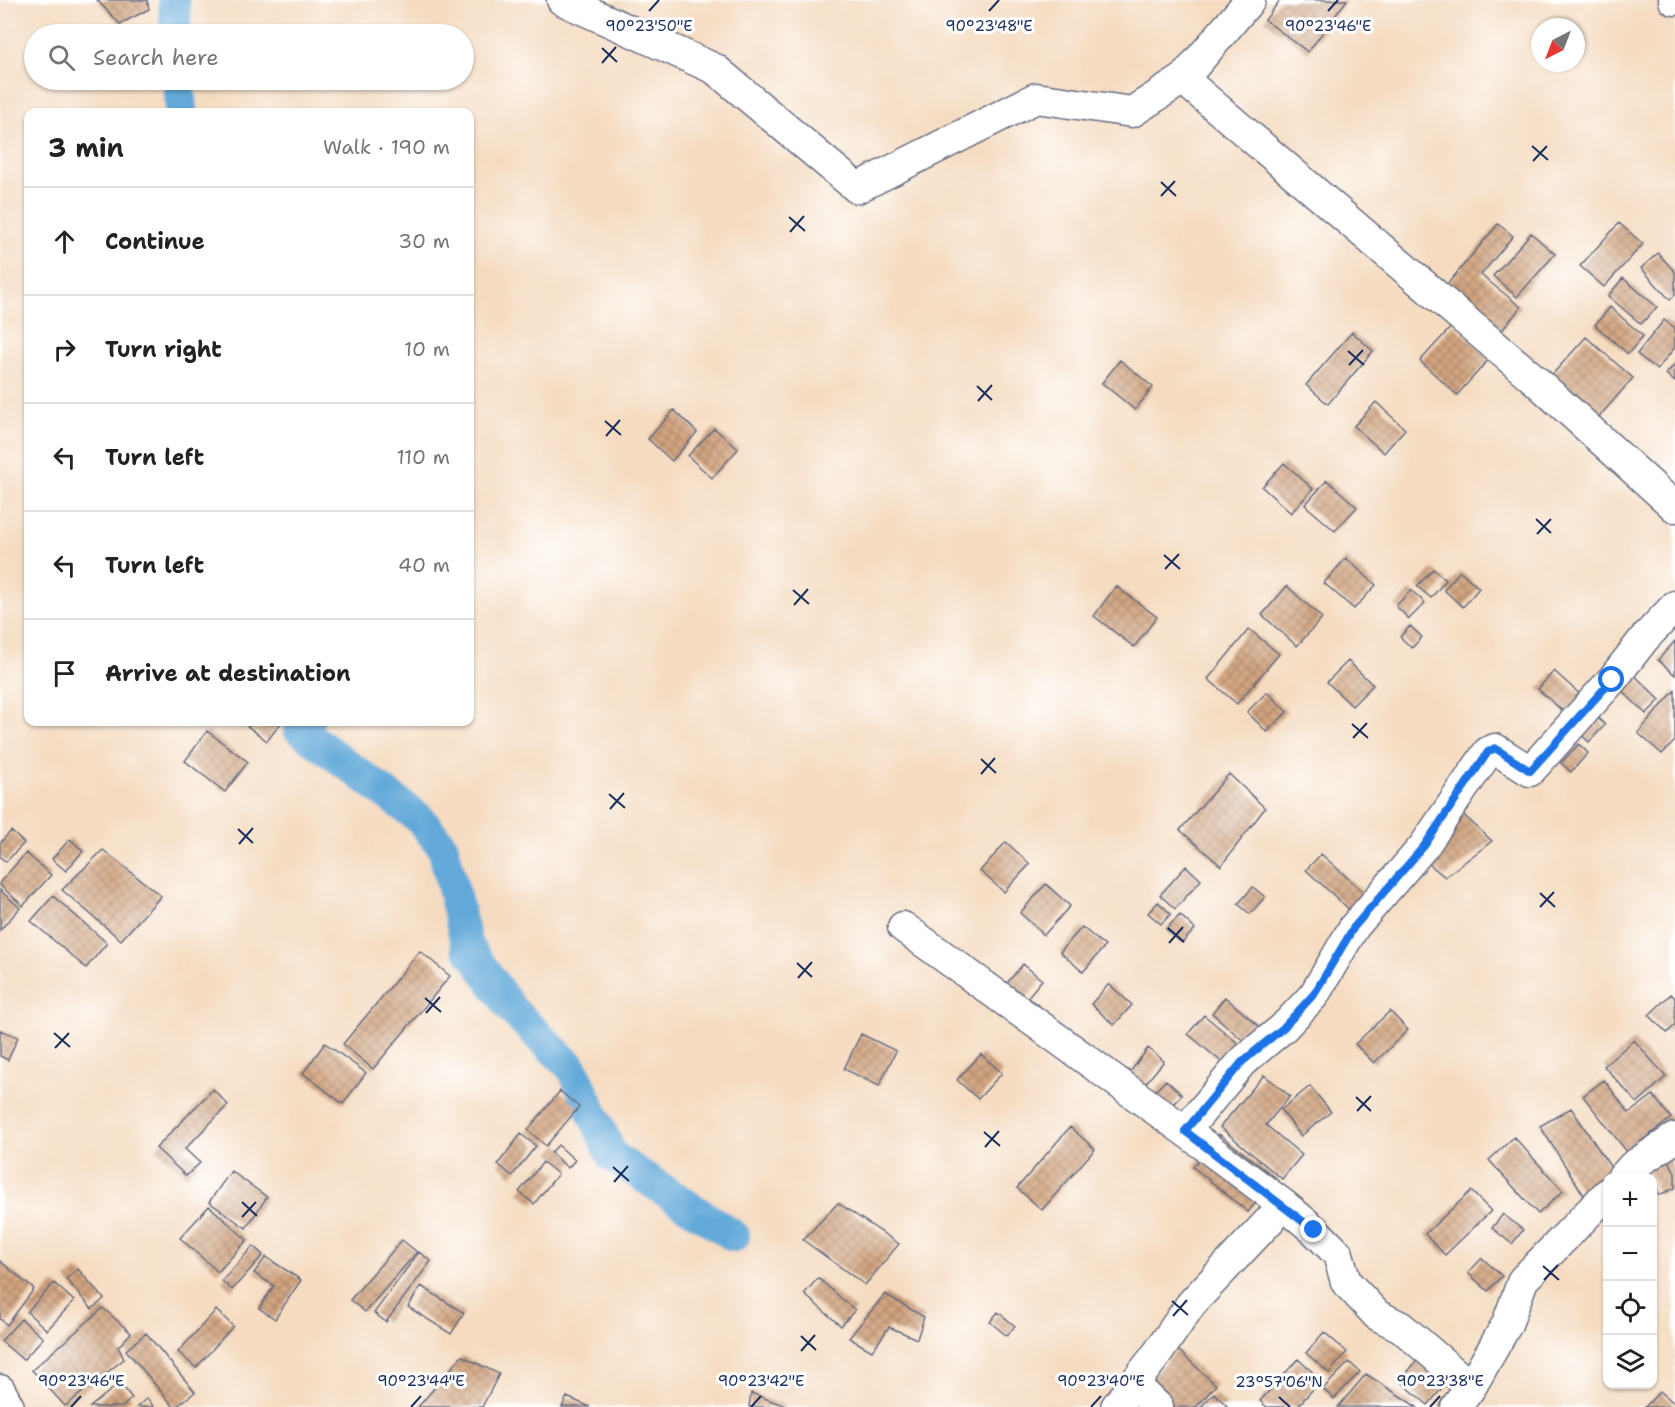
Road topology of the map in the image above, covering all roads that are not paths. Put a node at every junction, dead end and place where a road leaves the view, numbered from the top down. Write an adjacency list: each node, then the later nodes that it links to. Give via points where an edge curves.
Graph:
1 (562, 0): 3 (street, via 715,69 857,188 1036,98 1132,112)
2 (1251, 0): 3 (street)
3 (1183, 79): 4 (street, via 1534,380)
4 (1675, 507)
5 (1675, 606): 7 (street, via 1530,771 1495,748 1488,752 1424,846 1354,927 1314,994 1283,1028 1242,1062)
6 (903, 927): 7 (street)
7 (1185, 1131): 11 (street)
8 (1675, 1138): 9 (street)
9 (1627, 1173)
10 (1603, 1197): 14 (street, via 1523,1280 1507,1324)
11 (1284, 1205): 13 (street, via 1191,1304); 14 (street, via 1338,1254 1346,1282 1377,1315 1401,1327)
12 (0, 1390): 15 (street)
13 (1125, 1396): 16 (street)
14 (1464, 1397)
15 (9, 1407)
16 (1158, 1407)

